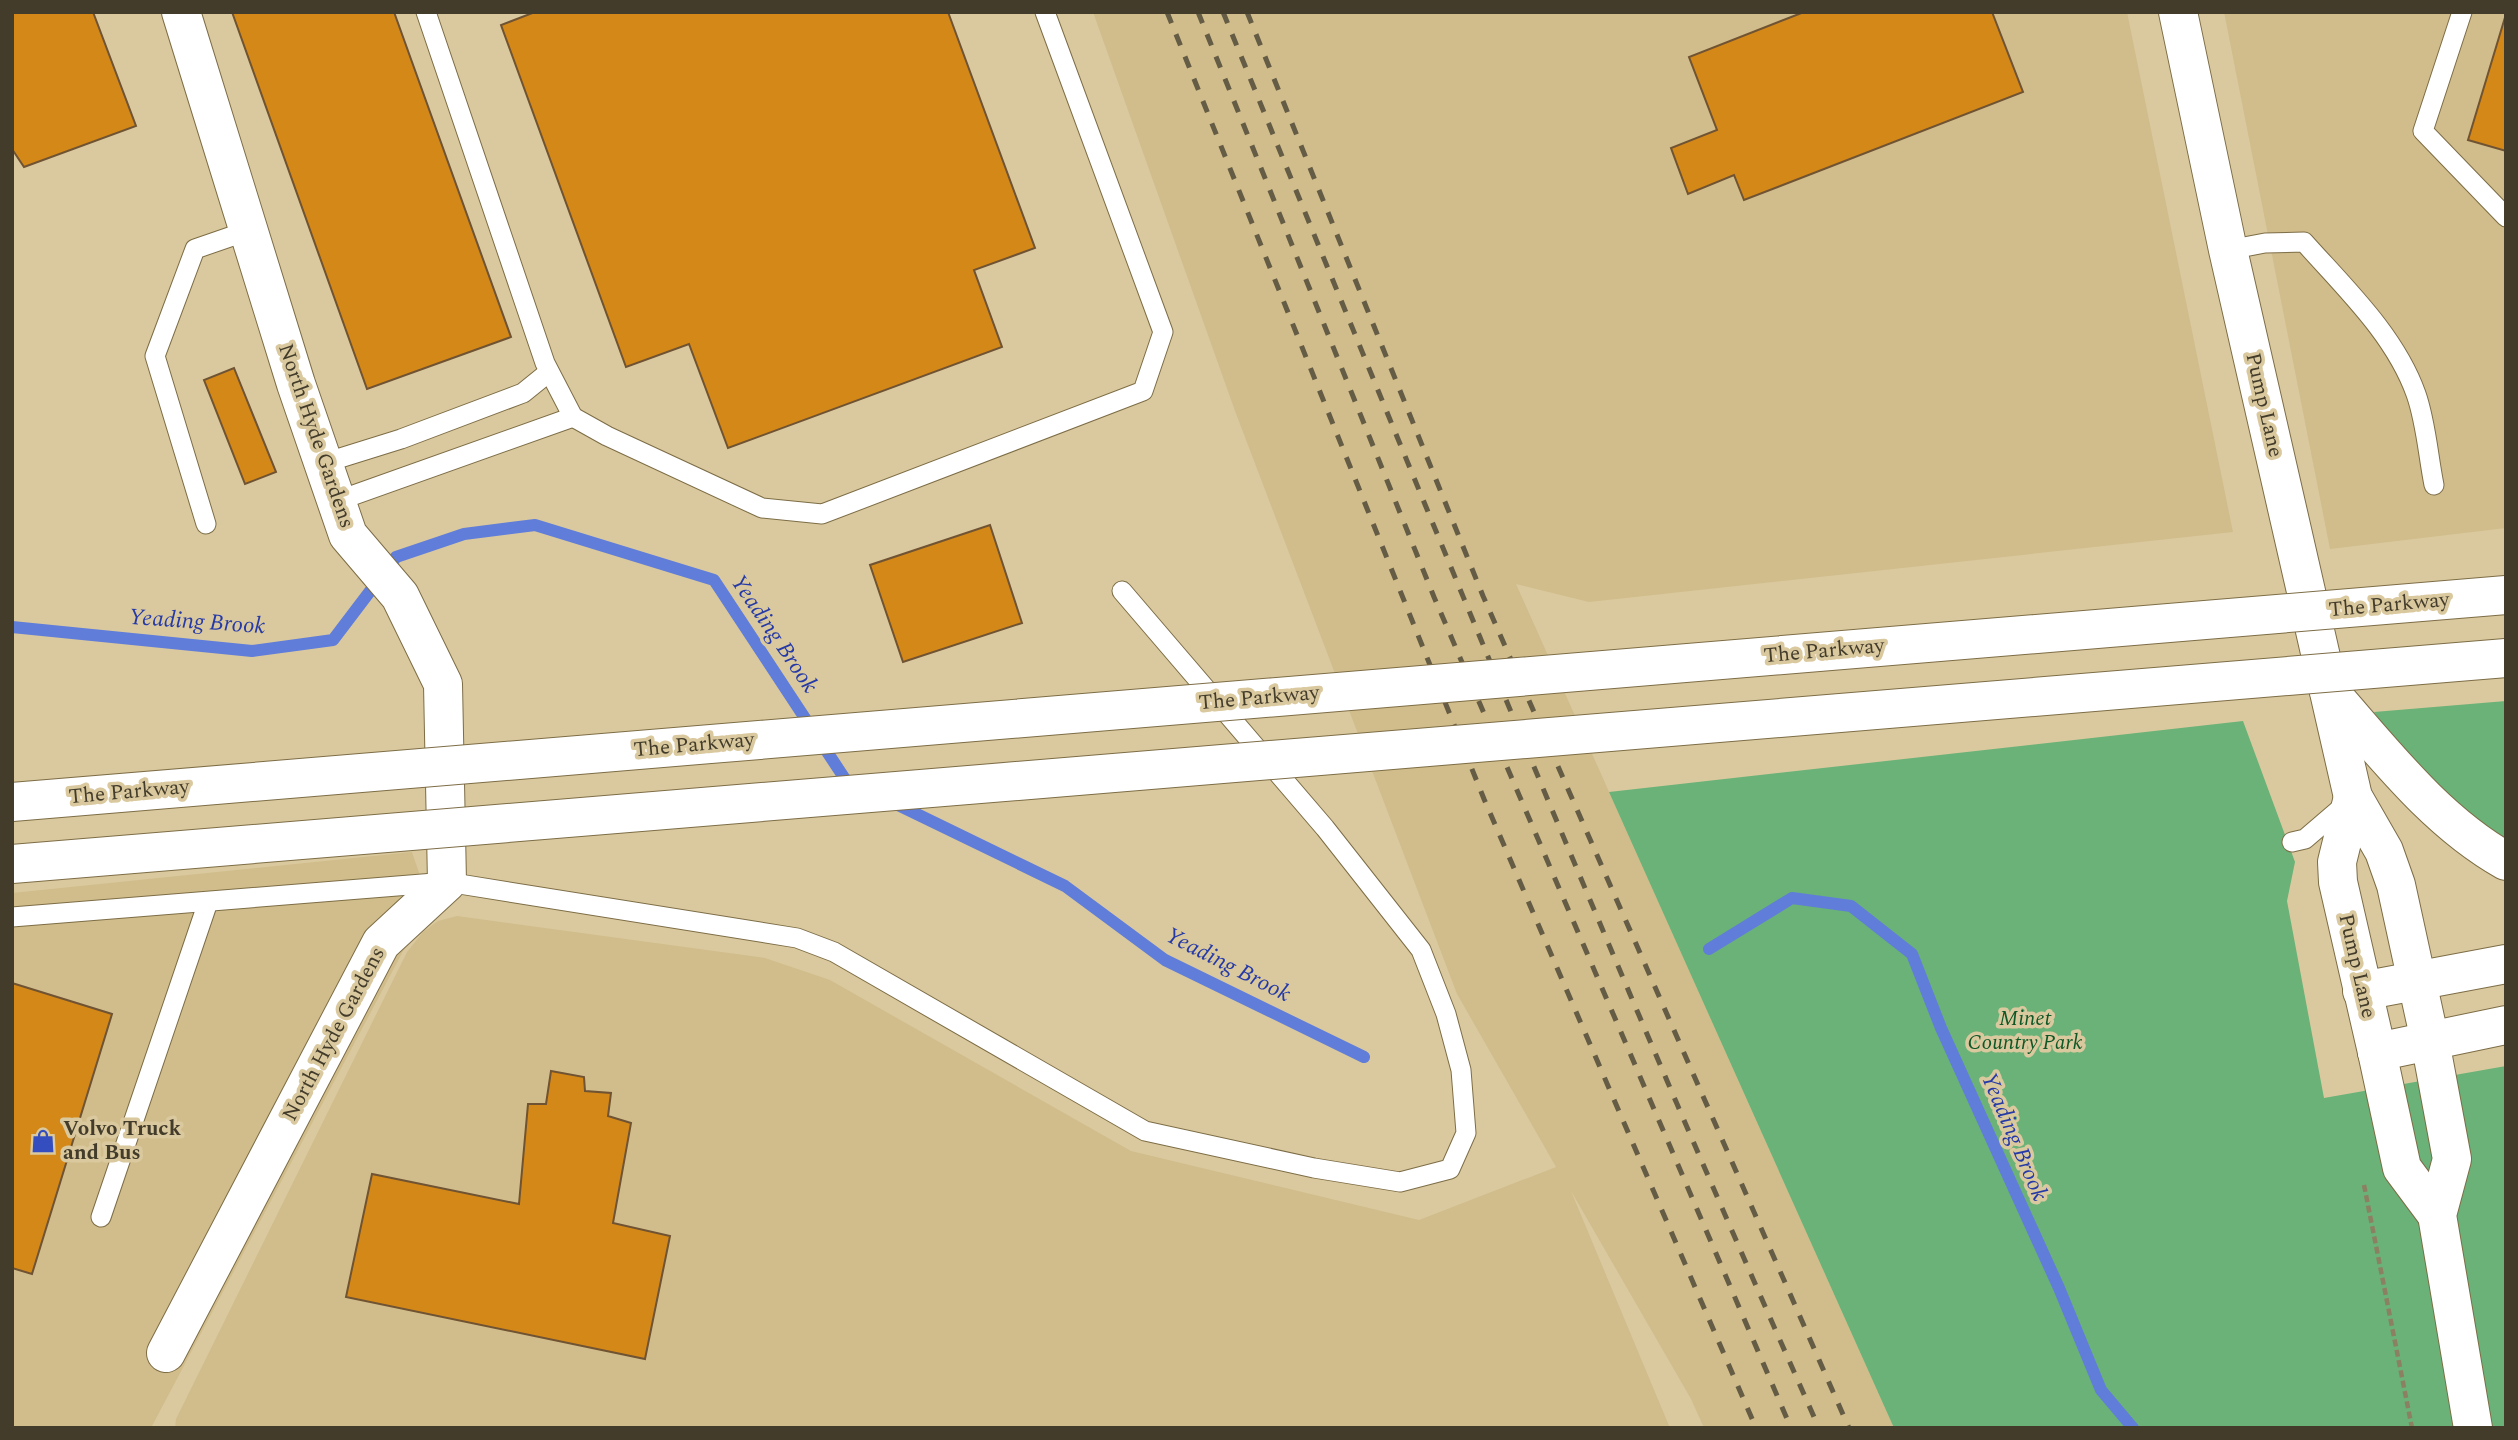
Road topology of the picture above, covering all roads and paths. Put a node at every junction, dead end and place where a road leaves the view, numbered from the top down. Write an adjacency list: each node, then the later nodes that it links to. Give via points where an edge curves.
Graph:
1 (181, 12): 7 (main road, North Hyde Gardens)
2 (426, 12): 9 (lane)
3 (1045, 12): 10 (lane, via 1163,332 1143,391 822,514 762,508)
4 (2178, 12): 8 (main road, Pump Lane)
5 (2462, 12): 6 (lane, via 2423,131)
6 (2506, 216)
7 (250, 230): 11 (main road, North Hyde Gardens); 14 (lane, via 195,249 155,356)
8 (2228, 250): 12 (lane, via 2304,242 2336,278 2397,352 2416,396); 18 (main road, Pump Lane)
9 (550, 372): 10 (lane); 11 (lane, via 523,393)
10 (573, 417): 13 (lane)
11 (324, 463): 13 (main road, North Hyde Gardens)
12 (2434, 485)
13 (343, 518): 24 (main road, North Hyde Gardens, via 401,596 443,684)
14 (206, 524)
15 (1122, 591): 24 (lane, via 1325,828 1421,950 1461,1070 1466,1133 1450,1170 1400,1182 1145,1131 834,952 797,939)
16 (2506, 595): 20 (main road, The Parkway, bridge)
17 (2506, 658): 23 (main road, bridge)
18 (2329, 691): 19 (main road, Pump Lane); 22 (main road, via 2438,811)
19 (2353, 797): 21 (lane, via 2305,839); 28 (main road, Pump Lane, via 2384,851 2396,885); 29 (main road, Pump Lane, via 2337,862)
20 (12, 802)
21 (2292, 842)
22 (2506, 862)
23 (12, 864)
24 (447, 882): 25 (lane); 36 (main road, North Hyde Gardens, via 381,943)
25 (208, 902): 26 (lane); 34 (lane)
26 (12, 917)
27 (2506, 964): 28 (main road)
28 (2417, 980): 29 (main road); 31 (main road, Pump Lane)
29 (2362, 991): 32 (main road, Pump Lane)
30 (2506, 1025): 31 (main road)
31 (2430, 1041): 32 (main road); 33 (main road, Pump Lane, via 2452,1159)
32 (2377, 1052): 33 (main road, Pump Lane, via 2402,1168)
33 (2437, 1215): 38 (main road)
34 (100, 1217)
35 (2376, 1248): 37 (path)
36 (166, 1353)
37 (2412, 1428)
38 (2473, 1428)

